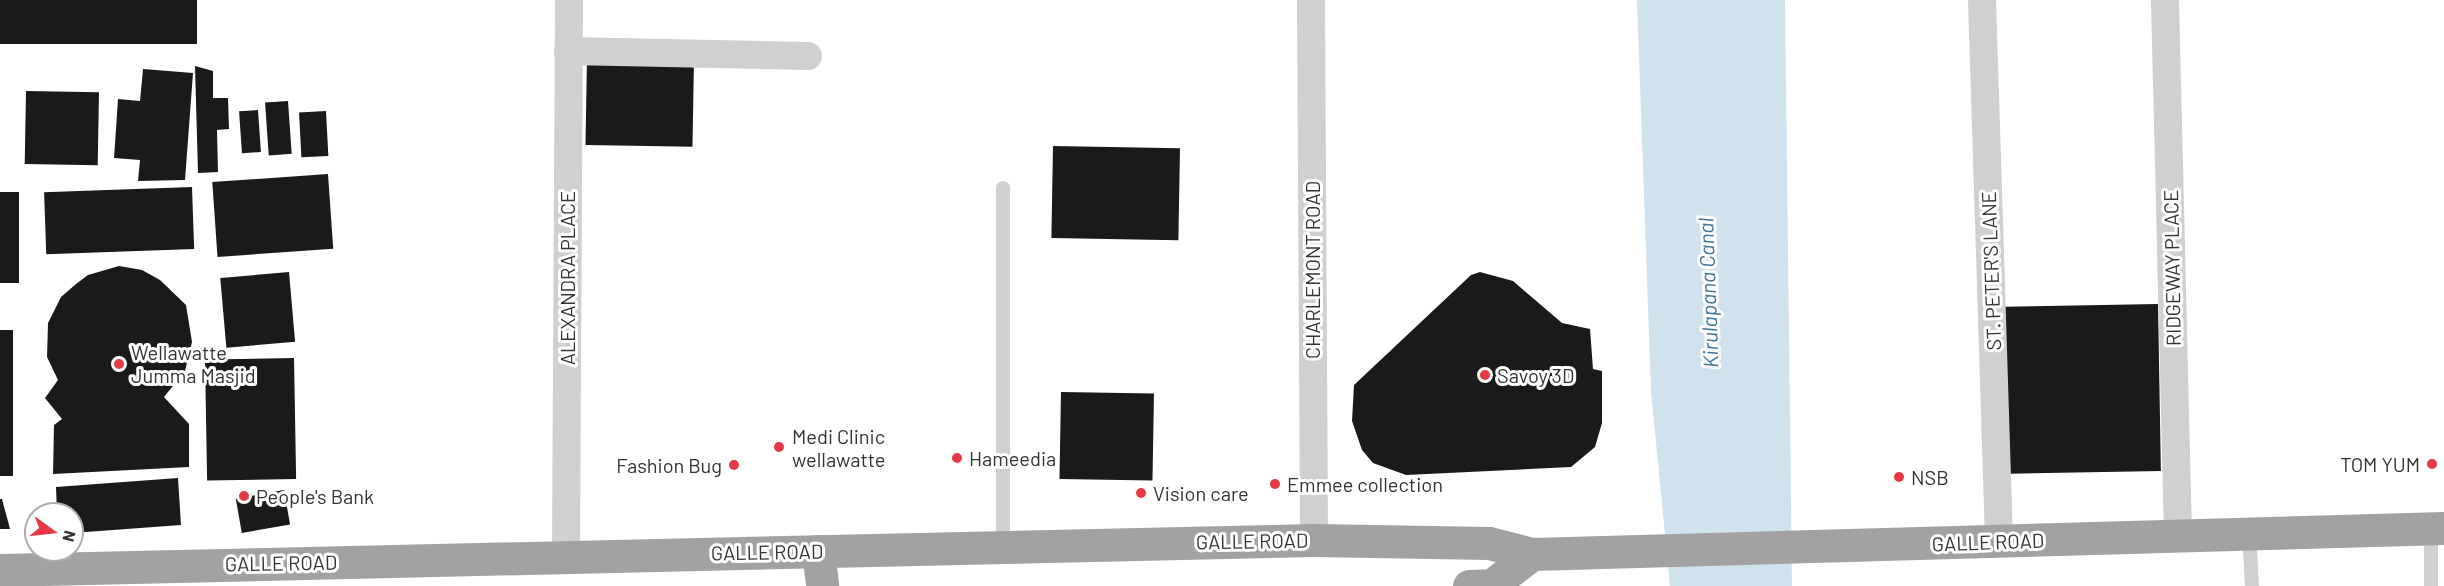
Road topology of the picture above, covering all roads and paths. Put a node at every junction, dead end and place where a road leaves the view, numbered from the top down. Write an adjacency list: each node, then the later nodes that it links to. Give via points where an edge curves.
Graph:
1 (569, 0): 5 (street, ALEXANDRA PLACE)
2 (1311, 0): 11 (street, CHARLEMONT ROAD)
3 (1982, 0): 12 (street, ST. PETER'S LANE)
4 (2165, 0): 10 (street, RIDGEWAY PLACE)
5 (568, 51): 6 (street); 16 (street, ALEXANDRA PLACE)
6 (808, 56)
7 (1003, 188): 13 (lane)
8 (2437, 528): 9 (highway, GALLE ROAD); 22 (lane)
9 (2249, 534): 10 (highway, GALLE ROAD); 21 (lane)
10 (2178, 536): 12 (highway, GALLE ROAD)
11 (1314, 540): 13 (highway, GALLE ROAD); 15 (highway, GALLE ROAD, via 1489,543)
12 (1999, 542): 15 (highway, GALLE ROAD)
13 (1003, 546): 14 (highway, GALLE ROAD)
14 (818, 550): 16 (highway, GALLE ROAD); 18 (highway)
15 (1532, 554): 19 (highway, via 1492,585); 20 (highway)
16 (566, 556): 17 (highway, GALLE ROAD)
17 (0, 570)
18 (822, 586)
19 (1469, 586)
20 (1533, 586)
21 (2252, 586)
22 (2430, 586)

